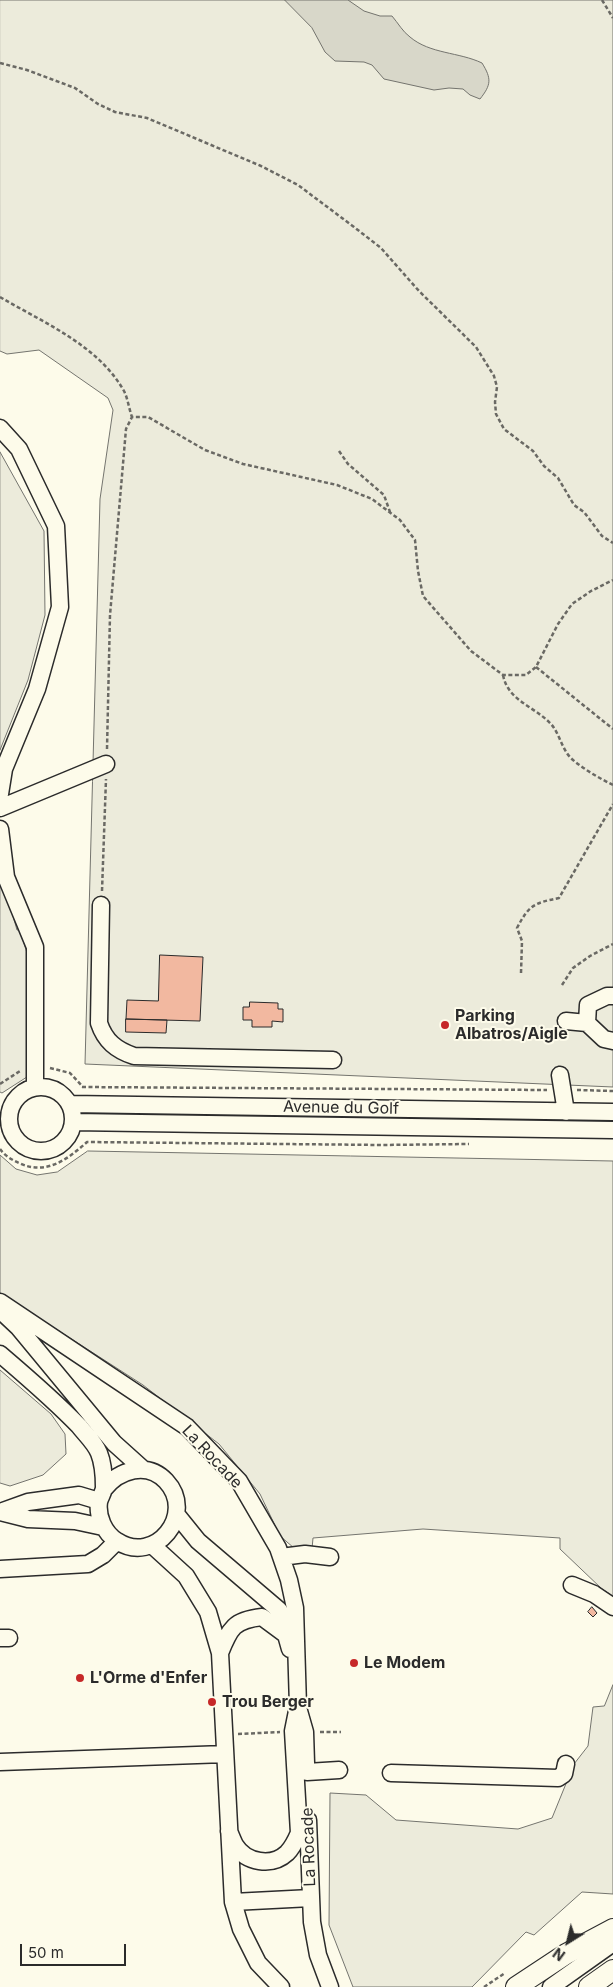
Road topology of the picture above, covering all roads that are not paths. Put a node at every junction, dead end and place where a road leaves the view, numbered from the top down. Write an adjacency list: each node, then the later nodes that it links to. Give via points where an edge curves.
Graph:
1 (0, 428): 3 (street, via 19,449 56,526 60,607 37,689 4,769)
2 (106, 764): 4 (street)
3 (0, 794)
4 (0, 808)
5 (0, 829): 13 (street, via 6,877 35,947)
6 (101, 905): 11 (street, via 99,1023 106,1039 121,1052 134,1056)
7 (613, 996): 9 (street, via 588,1005)
8 (566, 1021): 9 (street)
9 (588, 1023): 10 (street, via 604,1040)
10 (613, 1041)
11 (333, 1060)
12 (561, 1082): 16 (street)
13 (35, 1087): 14 (street, via 47,1086 61,1093); 15 (street, via 25,1090)
14 (70, 1104): 16 (street, Avenue du Golf); 18 (street)
15 (5, 1110): 18 (street, via 16,1139 35,1150 57,1147 70,1133)
16 (566, 1112): 17 (street, Avenue du Golf)
17 (613, 1112)
18 (73, 1122): 19 (street, Avenue du Golf)
19 (613, 1130)
20 (0, 1302): 30 (street, La Rocade, via 187,1427 239,1481)
21 (0, 1310): 23 (street, via 18,1327 114,1443)
22 (0, 1354): 24 (street, via 61,1407 96,1446 102,1461)
23 (144, 1470): 24 (street, via 121,1473 111,1480); 26 (street, via 166,1481 177,1503)
24 (102, 1495): 25 (street, via 28,1502); 27 (street, via 99,1514)
25 (0, 1512): 27 (street, via 28,1519 75,1521)
26 (177, 1515): 29 (street, via 168,1534); 35 (street, La Rocade, via 198,1541 279,1610)
27 (103, 1527): 28 (street)
28 (116, 1541): 29 (street, via 140,1548); 32 (street, via 103,1555 88,1564)
29 (152, 1546): 36 (street, La Rocade, via 186,1576 208,1612)
30 (281, 1557): 31 (street, via 305,1554); 37 (street, La Rocade, via 295,1608)
31 (330, 1557)
32 (0, 1569)
33 (572, 1586): 34 (street, via 594,1594)
34 (613, 1607)
35 (285, 1634): 36 (street, La Rocade, via 262,1617 247,1618 236,1624); 37 (street, La Rocade)
36 (220, 1653): 39 (street, La Rocade)
37 (296, 1665): 38 (street, La Rocade)
38 (298, 1706): 43 (street, La Rocade, via 305,1732); 45 (street, La Rocade, via 293,1731 299,1833 294,1846 286,1855 261,1862 247,1857 236,1847)
39 (225, 1754): 40 (street); 45 (street, La Rocade)
40 (0, 1762)
41 (566, 1764): 44 (street, via 564,1774 558,1778)
42 (339, 1770): 43 (street)
43 (307, 1772): 46 (street, La Rocade)
44 (391, 1773)
45 (229, 1831): 47 (street, La Rocade)
46 (311, 1898): 47 (street); 52 (street, La Rocade, via 318,1955)
47 (232, 1902): 51 (street, La Rocade, via 258,1963)
48 (613, 1928): 53 (main road)
49 (613, 1943): 54 (street)
50 (613, 1970): 55 (main road)
51 (281, 1987)
52 (330, 1987)
53 (516, 1987)
54 (551, 1987)
55 (589, 1987)

